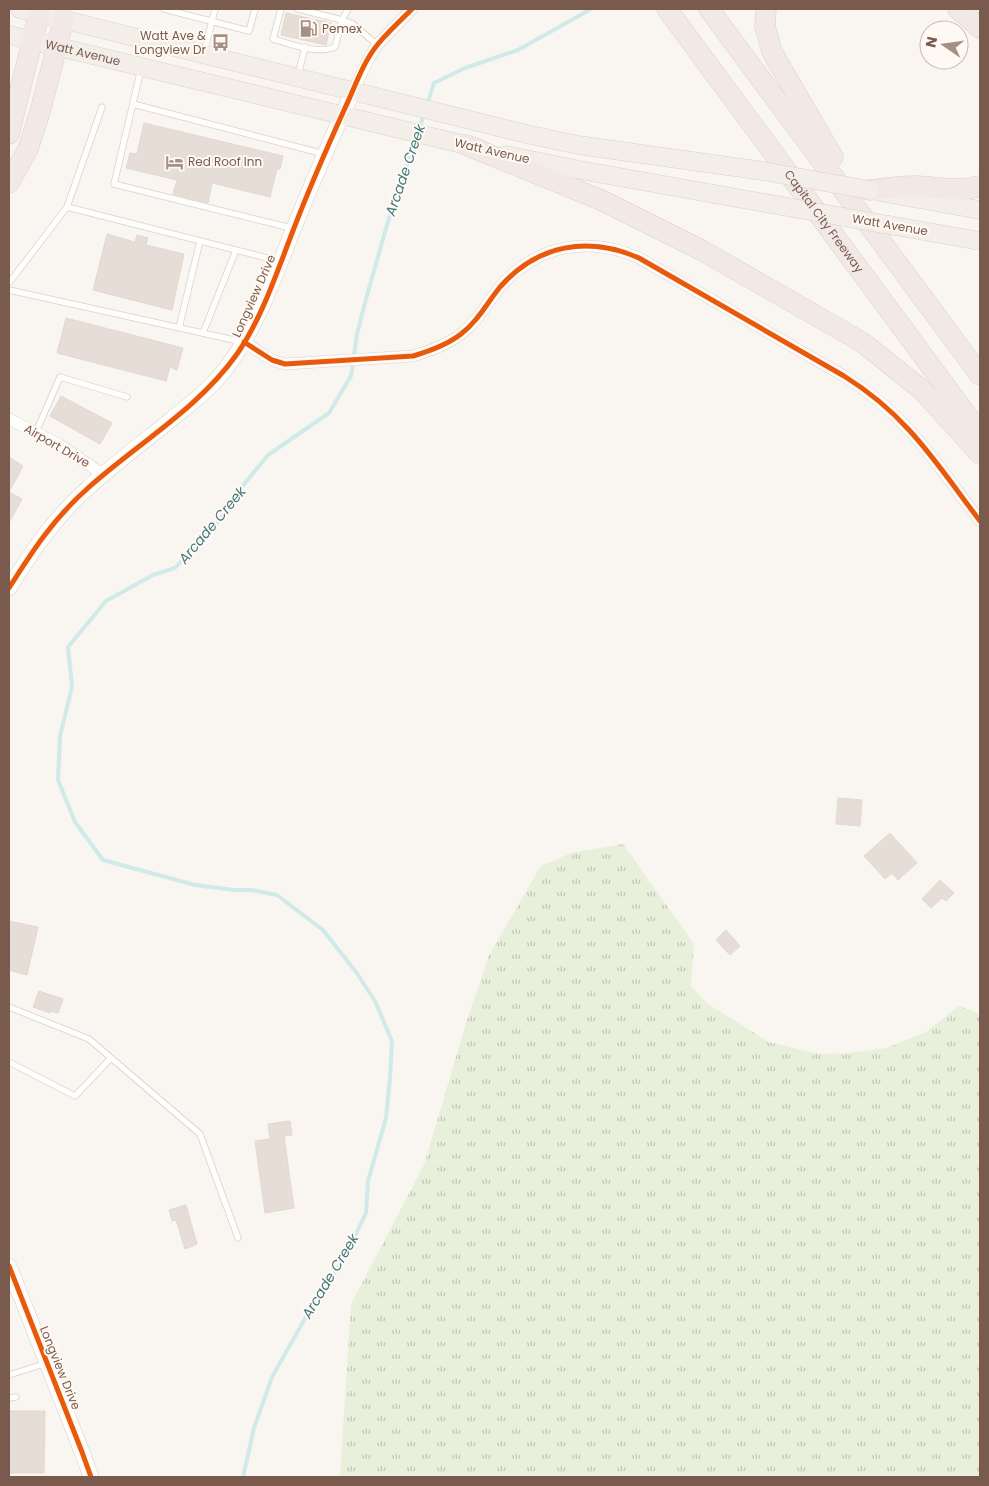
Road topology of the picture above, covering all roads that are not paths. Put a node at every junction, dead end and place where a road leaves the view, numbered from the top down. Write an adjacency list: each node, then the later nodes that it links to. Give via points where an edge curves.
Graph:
1 (164, 9): 15 (lane)
2 (215, 9): 15 (lane)
3 (255, 9): 15 (lane, via 249,31)
4 (281, 9): 21 (lane, via 273,38)
5 (298, 9): 14 (lane)
6 (348, 9): 14 (lane)
7 (412, 9): 19 (street, Longview Drive)
8 (667, 9): 52 (highway, Capital City Freeway)
9 (709, 9): 38 (highway)
10 (766, 9): 38 (highway, via 765,26 772,52)
11 (958, 9): 16 (highway)
12 (30, 11): 13 (main road, Watt Avenue); 18 (highway)
13 (64, 19): 20 (highway); 22 (main road, Watt Avenue)
14 (342, 20): 19 (lane, via 353,24); 21 (lane, via 335,46 326,50)
15 (212, 22): 22 (lane)
16 (980, 28)
17 (9, 34): 18 (main road, Watt Avenue)
18 (32, 40): 20 (main road, Watt Avenue); 29 (highway)
19 (378, 45): 25 (street, Longview Drive)
20 (58, 46): 23 (main road, Watt Avenue); 32 (highway, via 28,149)
21 (305, 47): 24 (lane)
22 (204, 54): 24 (main road, Watt Avenue)
23 (141, 67): 26 (lane); 28 (main road, Watt Avenue)
24 (297, 77): 25 (main road, Watt Avenue)
25 (353, 90): 28 (street, Longview Drive); 34 (main road, Watt Avenue, bridge, via 578,144)
26 (133, 104): 31 (lane); 37 (lane, via 114,184)
27 (102, 107): 35 (lane)
28 (342, 116): 30 (main road, Watt Avenue); 31 (street, Longview Drive)
29 (9, 134)
30 (460, 144): 38 (main road, Watt Avenue, bridge, via 580,170 793,208); 53 (highway, via 593,197 678,238 862,342 922,390)
31 (325, 154): 37 (street, Longview Drive)
32 (9, 183)
33 (980, 186): 34 (highway, via 946,190 915,186)
34 (869, 190): 36 (main road, Watt Avenue)
35 (67, 207): 39 (lane); 43 (lane)
36 (980, 210)
37 (294, 229): 42 (street, Longview Drive)
38 (884, 232): 40 (main road, Watt Avenue); 48 (highway)
39 (200, 241): 41 (lane); 45 (lane)
40 (980, 241)
41 (236, 250): 42 (lane); 46 (lane)
42 (281, 262): 47 (street, Longview Drive)
43 (9, 283)
44 (9, 290): 45 (lane)
45 (179, 328): 46 (lane)
46 (203, 333): 47 (lane)
47 (244, 342): 54 (street, Longview Drive, via 218,378 200,396); 55 (street, via 272,360 286,364 413,356 429,352 460,334 478,318 511,276 543,255 575,246 617,250 639,258 858,385 908,429)
48 (980, 375)
49 (127, 397): 51 (lane, via 60,377)
50 (9, 419): 51 (street, Airport Drive)
51 (36, 432): 54 (street, Airport Drive)
52 (980, 433)
53 (980, 454)
54 (104, 474): 56 (street, Longview Drive, via 48,529)
55 (980, 521)
56 (9, 588)
57 (9, 1007): 58 (lane, via 89,1039)
58 (111, 1058): 59 (lane, via 75,1096); 60 (lane, via 200,1134)
59 (9, 1062)
60 (238, 1238)
61 (9, 1267): 62 (street, Longview Drive)
62 (47, 1363): 63 (lane); 66 (street, Longview Drive)
63 (9, 1375)
64 (16, 1397): 65 (lane)
65 (9, 1398)
66 (91, 1477)

